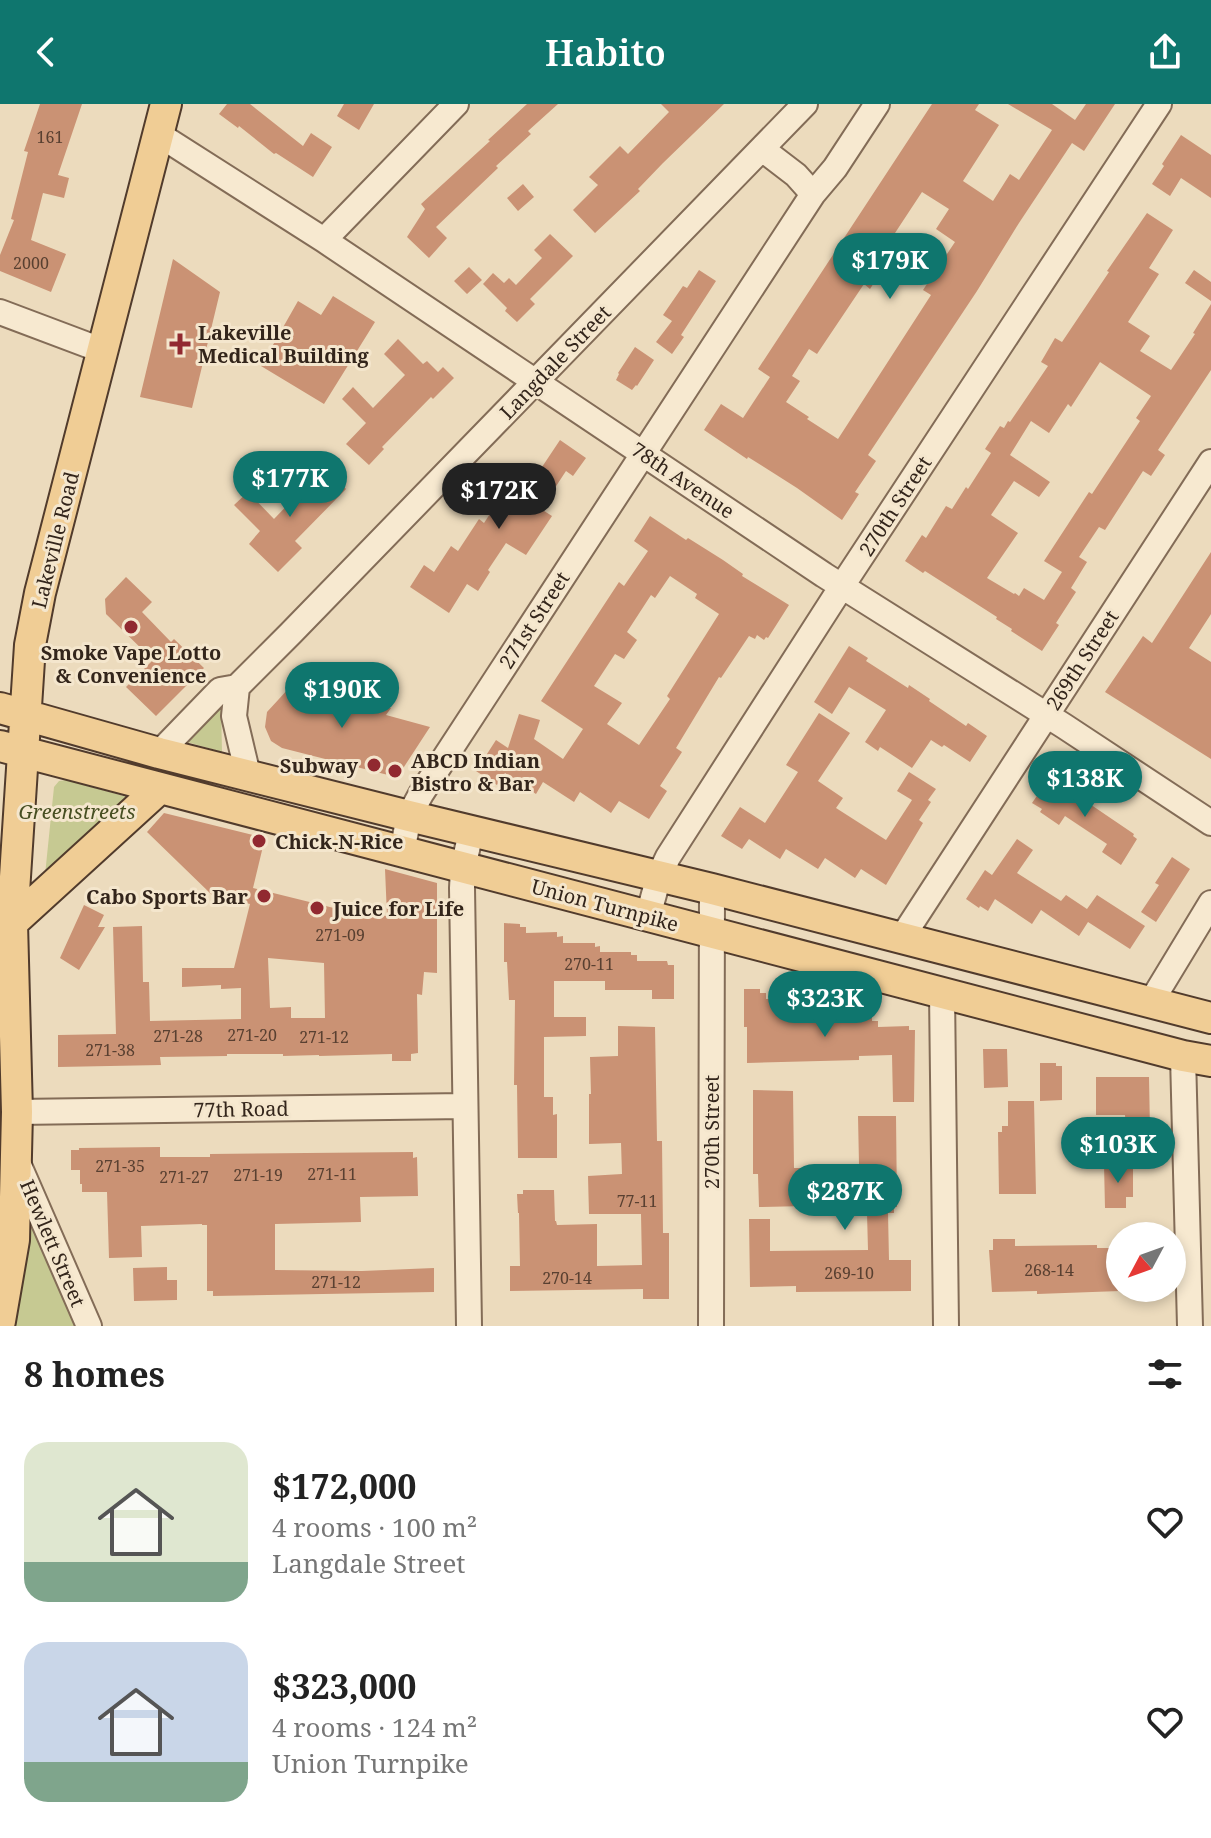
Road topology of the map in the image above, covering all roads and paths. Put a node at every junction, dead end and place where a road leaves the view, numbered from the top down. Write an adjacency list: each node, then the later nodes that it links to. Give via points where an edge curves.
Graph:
1 (166, 104): 6 (main road, Lakeville Road)
2 (456, 104): 9 (street)
3 (805, 104): 7 (street, Langdale Street)
4 (877, 104): 8 (street, 271st Street)
5 (1159, 104): 15 (street, 270th Street)
6 (158, 134): 9 (street, 78th Avenue); 11 (main road, Lakeville Road)
7 (762, 149): 8 (street); 12 (street, Langdale Street)
8 (813, 194): 13 (street, 271st Street)
9 (324, 240): 12 (street, 78th Avenue)
10 (0, 312): 11 (street)
11 (101, 350): 17 (main road, Lakeville Road)
12 (537, 381): 13 (street, 78th Avenue); 16 (street, Langdale Street)
13 (643, 454): 15 (street, 78th Avenue); 23 (street, 271st Street)
14 (1211, 462): 18 (street, 269th Street)
15 (842, 586): 18 (street, 78th Avenue); 28 (street, 270th Street)
16 (237, 687): 20 (street, Langdale Street, via 220,690); 21 (street, via 234,716)
17 (13, 711): 19 (main road, Lakeville Road); 20 (main road, Union Turnpike)
18 (1046, 715): 24 (street, 78th Avenue); 34 (street, 269th Street)
19 (12, 750): 22 (main road, Union Turnpike); 32 (main road, Lakeville Road)
20 (159, 753): 21 (main road, Union Turnpike)
21 (248, 775): 23 (main road, Union Turnpike)
22 (160, 788): 26 (main road, Union Turnpike); 32 (main road)
23 (409, 816): 25 (main road, Union Turnpike); 26 (street, 271st Street)
24 (1211, 823)
25 (471, 832): 27 (street); 28 (main road, Union Turnpike)
26 (402, 852): 27 (main road, Union Turnpike)
27 (463, 868): 31 (main road, Union Turnpike); 39 (street)
28 (659, 876): 29 (main road, Union Turnpike); 31 (street, 270th Street)
29 (712, 889): 33 (street, 270th Street); 34 (main road, Union Turnpike)
30 (1211, 903): 36 (street)
31 (648, 916): 33 (main road, Union Turnpike)
32 (12, 923): 40 (main road, Lakeville Road)
33 (711, 933): 35 (main road, Union Turnpike); 45 (street, 270th Street)
34 (901, 939): 36 (main road, Union Turnpike)
35 (942, 993): 38 (main road, Union Turnpike); 46 (street)
36 (1151, 1002): 37 (main road, Union Turnpike)
37 (1211, 1018)
38 (1197, 1058): 47 (street)
39 (465, 1106): 40 (street, 77th Road); 44 (street)
40 (17, 1112): 41 (main road, Lakeville Road)
41 (17, 1161): 42 (main road, Lakeville Road, via 14,1240); 43 (street, Hewlett Street)
42 (0, 1321)
43 (89, 1326)
44 (469, 1326)
45 (711, 1326)
46 (946, 1326)
47 (1190, 1326)

